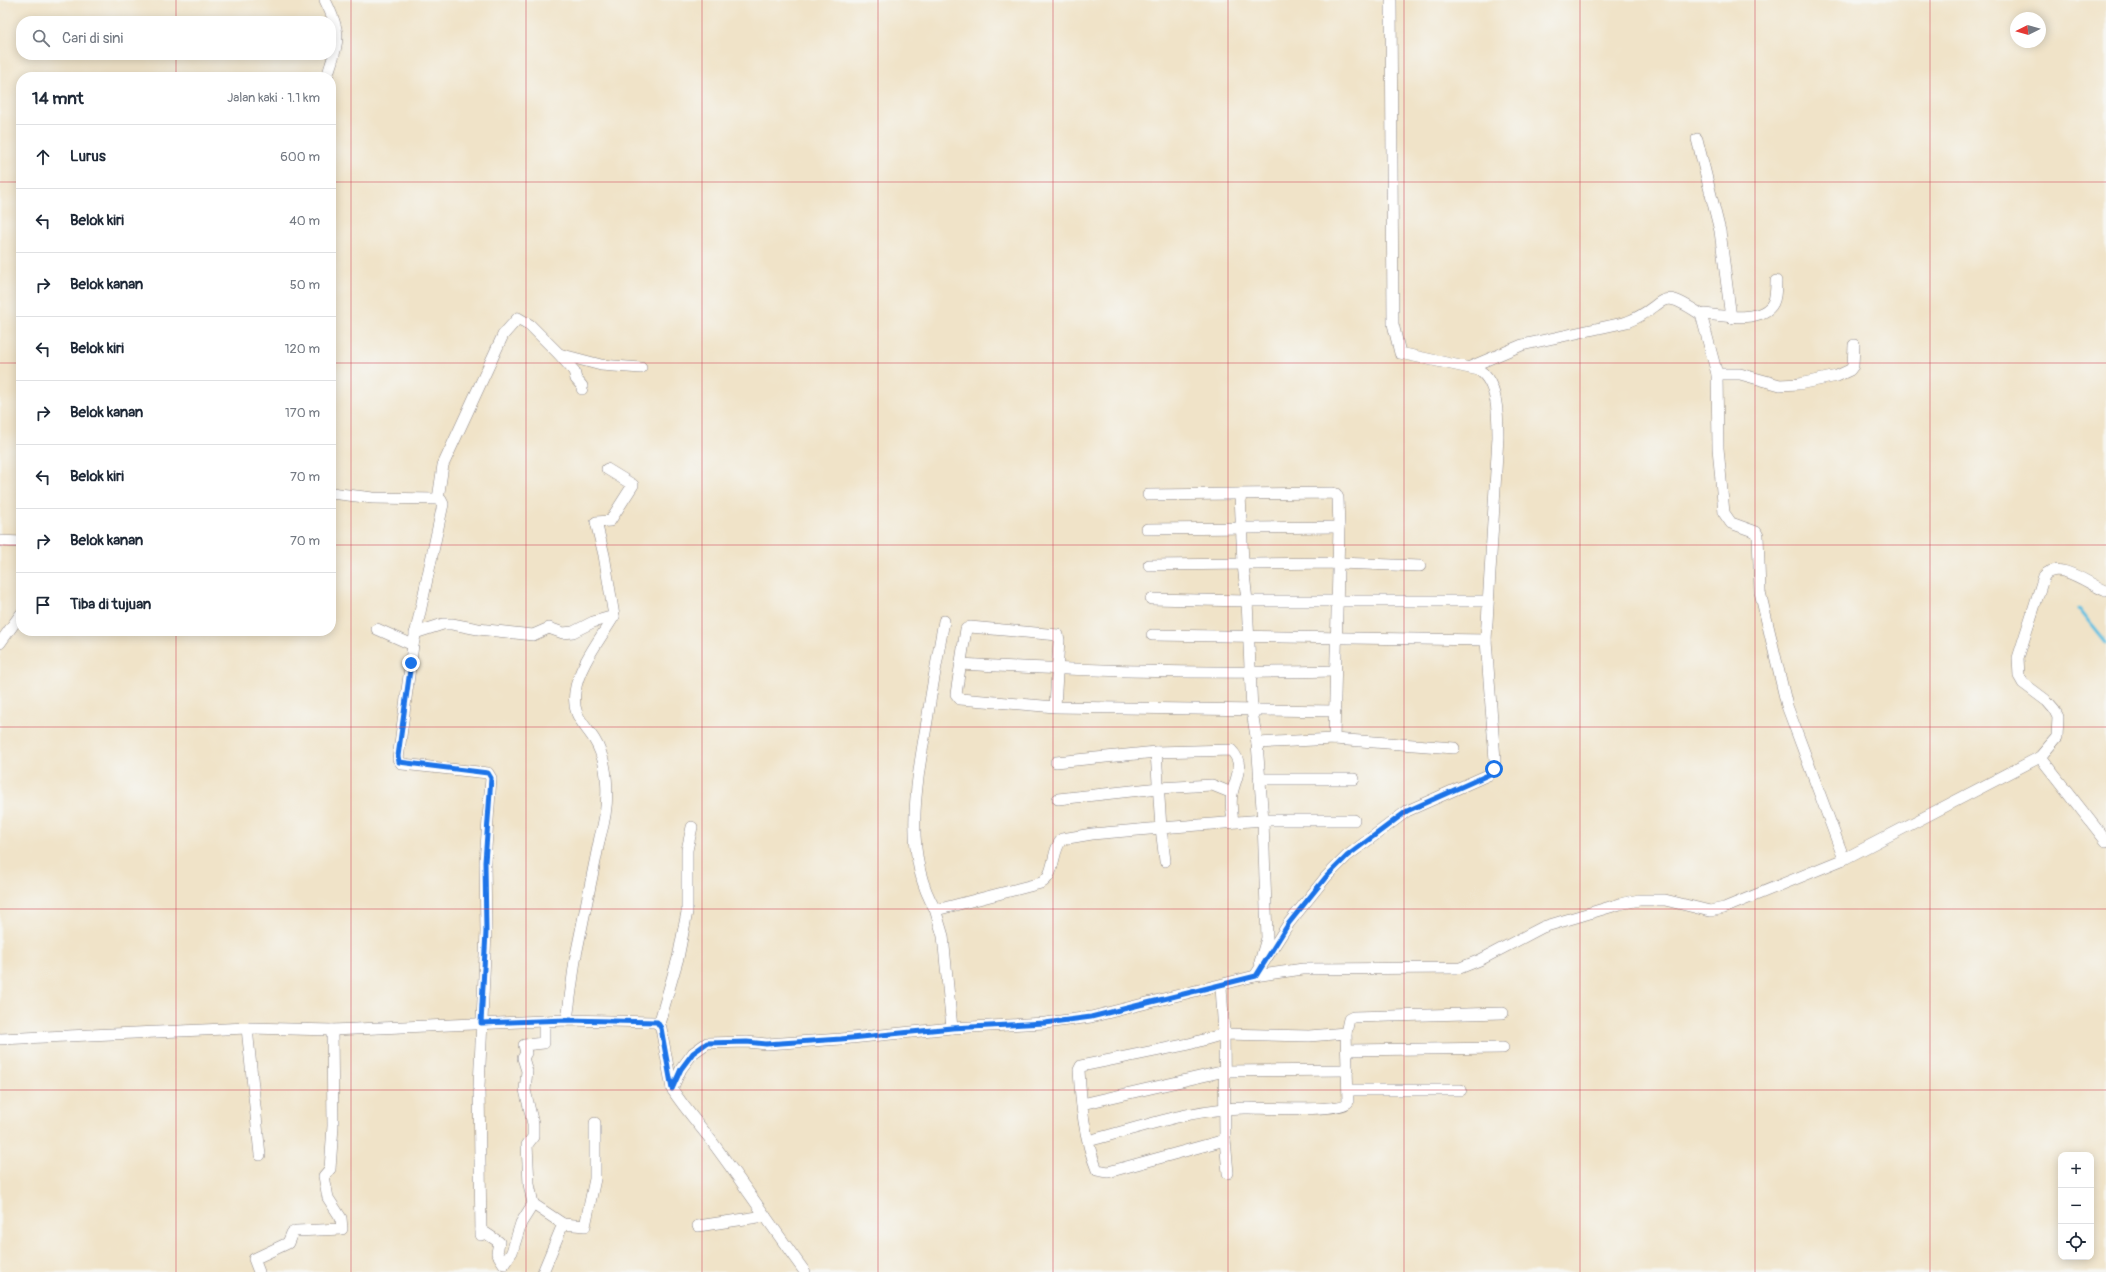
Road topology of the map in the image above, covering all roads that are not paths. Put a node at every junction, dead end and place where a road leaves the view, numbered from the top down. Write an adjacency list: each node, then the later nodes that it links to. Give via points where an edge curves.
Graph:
1 (325, 0): 3 (street)
2 (1391, 0): 14 (street, via 1395,336 1400,353)
3 (332, 16)
4 (336, 25): 5 (street, via 338,42)
5 (336, 48)
6 (332, 60): 7 (street)
7 (329, 72)
8 (1697, 139): 11 (street, via 1720,231)
9 (1776, 281): 11 (street, via 1773,302 1765,311)
10 (1703, 316): 11 (street, via 1705,314); 14 (street, via 1682,301 1660,300 1642,315 1627,322 1522,345); 16 (street)
11 (1731, 318)
12 (1854, 345): 16 (street, via 1850,370 1837,376 1780,385 1740,374)
13 (558, 354): 15 (street, via 601,365); 17 (street, via 574,371); 22 (street, via 518,318 507,329 443,465)
14 (1470, 367): 35 (street, via 1484,374 1490,384 1497,419)
15 (641, 368)
16 (1717, 374): 73 (street, via 1718,448 1724,513 1731,523 1749,529 1758,536 1760,592 1787,706)
17 (582, 389)
18 (607, 469): 37 (street, via 633,485 610,521 596,522)
19 (336, 494): 22 (street, via 373,498)
20 (1240, 494): 21 (street); 23 (street); 24 (street, via 1336,494)
21 (1148, 495)
22 (438, 499): 42 (street, via 443,504 443,509)
23 (1241, 527): 24 (street); 25 (street); 29 (street)
24 (1339, 527): 28 (street)
25 (1146, 529)
26 (0, 541): 27 (street)
27 (16, 542)
28 (1338, 562): 29 (street); 31 (street); 36 (street)
29 (1243, 564): 30 (street); 34 (street)
30 (1149, 565)
31 (1420, 566)
32 (2106, 591): 60 (street, via 2062,570 2050,571 2044,576 2017,667 2023,683 2047,701 2058,717 2057,737)
33 (1151, 599): 34 (street)
34 (1247, 601): 36 (street); 44 (street)
35 (1486, 601): 36 (street); 46 (street)
36 (1337, 602): 45 (street)
37 (614, 616): 42 (street, via 593,622 573,632 563,633 549,628 533,635 452,624); 79 (street, via 584,666 575,692 579,721 594,739 601,757 605,771 607,803 575,960)
38 (16, 618): 40 (street)
39 (944, 621): 75 (street, via 918,774 914,817 917,858)
40 (5, 627): 47 (street)
41 (377, 629): 48 (street)
42 (415, 633): 48 (street)
43 (1152, 635): 44 (street)
44 (1249, 636): 45 (street); 52 (street)
45 (1335, 637): 46 (street); 51 (street)
46 (1486, 640): 76 (street, via 1494,769 1488,775 1407,811 1347,856 1326,877 1289,923)
47 (0, 643)
48 (412, 645): 81 (street, via 399,762 488,773 491,778 485,862 486,932)
49 (960, 664): 50 (street); 50 (street, via 964,632 970,627 1058,635); 53 (street, via 956,694 958,698)
50 (1057, 670): 52 (street); 53 (street)
51 (1335, 671): 52 (street); 55 (street)
52 (1250, 674): 54 (street)
53 (1055, 707): 54 (street)
54 (1252, 711): 55 (street); 57 (street)
55 (1335, 711): 56 (street)
56 (1334, 739): 57 (street); 58 (street)
57 (1257, 743): 62 (street)
58 (1454, 748)
59 (1156, 752): 61 (street); 64 (street); 65 (street, via 1232,750 1236,755 1239,774)
60 (2040, 756): 72 (street); 73 (street)
61 (1056, 762)
62 (1259, 779): 63 (street); 67 (street)
63 (1354, 779)
64 (1158, 788): 65 (street, via 1212,785); 66 (street); 71 (street)
65 (1232, 793): 69 (street)
66 (1058, 799)
67 (1263, 820): 68 (street); 69 (street); 76 (street, via 1267,938)
68 (1354, 820)
69 (1233, 822): 71 (street)
70 (692, 827): 82 (street, via 687,850 687,912 678,958)
71 (1161, 828): 74 (street); 75 (street, via 1062,839 1056,848 1049,875 1041,883)
72 (2106, 841)
73 (1844, 859): 76 (street, via 1720,909 1710,911 1665,900 1639,900 1581,915 1543,927 1460,968 1303,969)
74 (1165, 861)
75 (935, 909): 84 (street, via 943,936)
76 (1256, 976): 77 (street)
77 (1221, 986): 84 (street, via 1091,1017 1045,1023); 87 (street)
78 (1503, 1013): 86 (street, via 1353,1017 1349,1019)
79 (567, 1020): 80 (street); 82 (street)
80 (544, 1021): 81 (street); 103 (street, via 544,1043 524,1045 526,1053 523,1058 527,1071 525,1090 533,1124 533,1137 527,1145)
81 (481, 1023): 85 (street); 103 (street, via 481,1233 499,1242 497,1253 504,1264 512,1252 521,1223)
82 (659, 1024): 93 (street)
83 (247, 1028): 85 (street); 88 (street); 101 (street)
84 (952, 1028): 93 (street, via 774,1043 707,1043 693,1053 681,1069)
85 (332, 1030): 107 (street, via 332,1133 330,1169 324,1176 328,1198 341,1218 342,1230 292,1233 288,1243 254,1259)
86 (1346, 1033): 87 (street, via 1309,1036); 90 (street)
87 (1224, 1034): 92 (street); 96 (street, via 1189,1044 1085,1064 1079,1070)
88 (0, 1039)
89 (1503, 1048): 90 (street)
90 (1347, 1050): 91 (street)
91 (1348, 1070): 92 (street); 94 (street)
92 (1224, 1071): 96 (street); 97 (street)
93 (672, 1089): 104 (street)
94 (1349, 1090): 95 (street); 97 (street, via 1348,1102 1344,1106)
95 (1461, 1090)
96 (1082, 1104): 100 (street)
97 (1224, 1107): 99 (street); 100 (street)
98 (595, 1123): 105 (street, via 595,1179 586,1226)
99 (1225, 1140): 100 (street, via 1108,1172 1097,1170); 102 (street)
100 (1088, 1141)
101 (260, 1155)
102 (1228, 1174)
103 (532, 1204): 105 (street)
104 (764, 1216): 106 (street); 109 (street)
105 (563, 1224): 108 (street)
106 (698, 1226)
107 (260, 1272)
108 (543, 1272)
109 (806, 1272)

